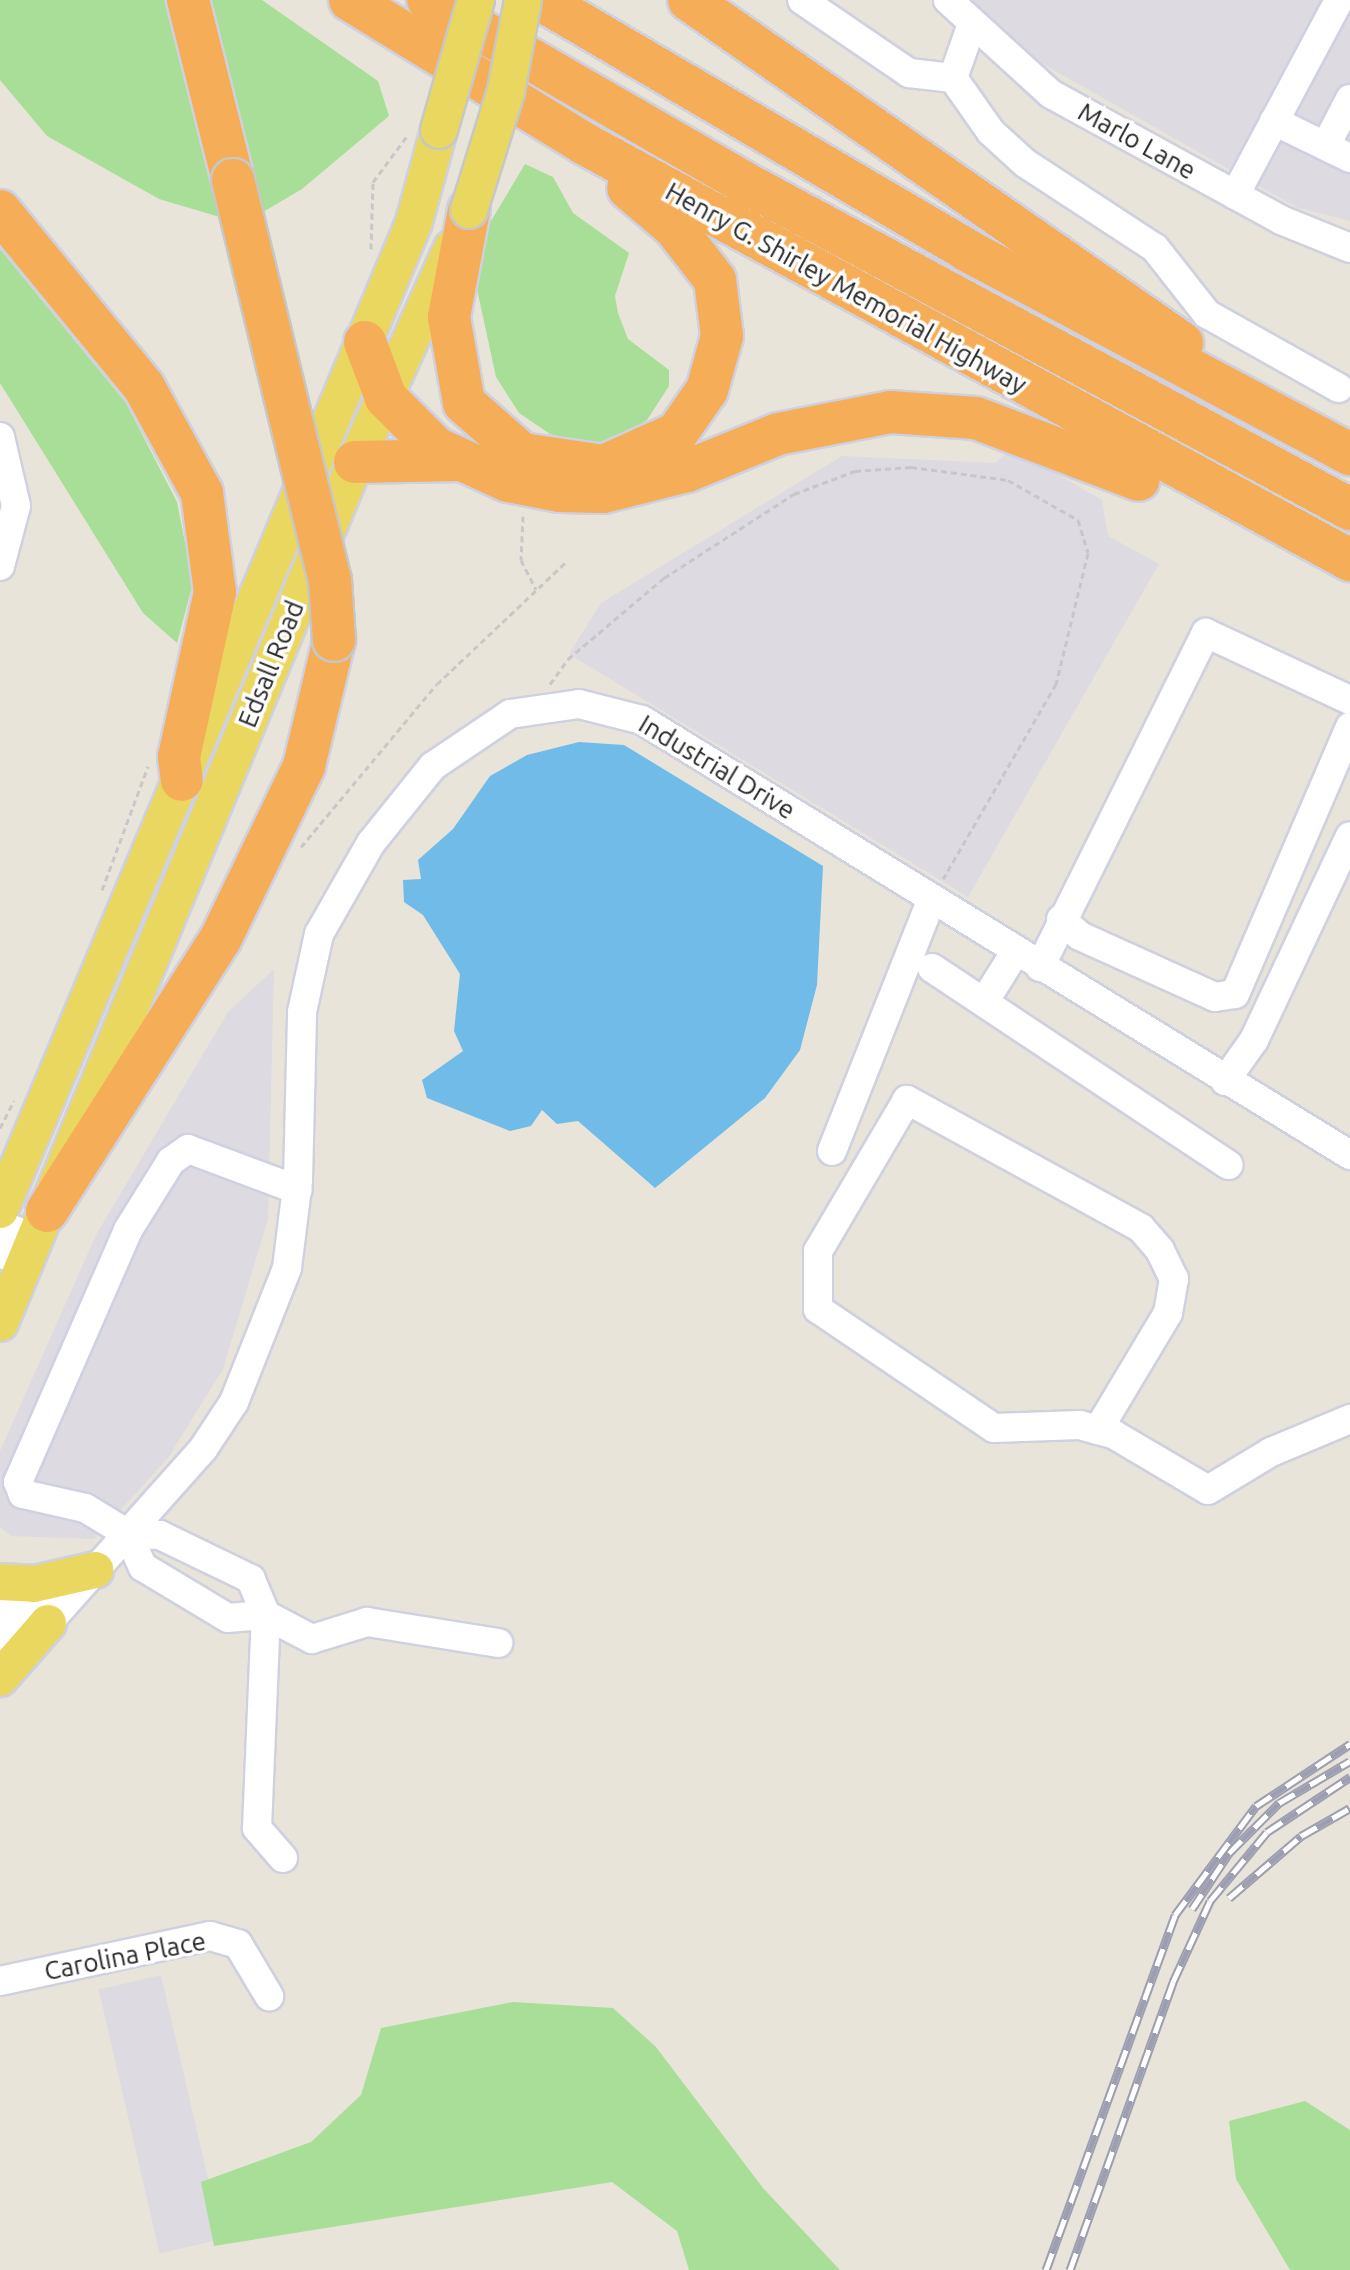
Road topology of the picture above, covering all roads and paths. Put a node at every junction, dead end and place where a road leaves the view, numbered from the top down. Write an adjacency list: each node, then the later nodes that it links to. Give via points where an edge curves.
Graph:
1 (188, 0): 58 (highway, bridge, via 330,580 334,640 304,766 221,938)
2 (350, 0): 15 (highway, Henry G. Shirley Memorial Highway)
3 (428, 0): 31 (highway, via 741,181)
4 (476, 0): 21 (main road, Edsall Road, bridge, via 414,222)
5 (523, 0): 18 (main road, Edsall Road, bridge, via 506,91)
6 (541, 0): 24 (highway, via 718,111)
7 (802, 0): 12 (street, via 909,73)
8 (948, 0): 11 (street, Marlo Lane)
9 (1339, 0): 14 (street)
10 (701, 7): 24 (highway, via 983,198)
11 (972, 24): 12 (street); 17 (street, Marlo Lane, via 1051,94)
12 (953, 78): 22 (street, via 991,132 1025,163 1155,248 1207,314)
13 (1350, 99): 16 (street)
14 (1274, 121): 16 (street); 17 (street)
15 (585, 144): 18 (highway, via 674,227 715,280 722,336 707,390 677,433 632,458 574,466 522,454 464,403 449,317); 32 (highway, Henry G. Shirley Memorial Highway)
16 (1338, 152)
17 (1235, 195): 20 (street, Marlo Lane)
18 (469, 210): 23 (main road, Edsall Road)
19 (0, 211): 40 (highway, via 144,387 202,493 215,592 179,757)
20 (1350, 248)
21 (365, 342): 23 (highway); 40 (main road, Edsall Road)
22 (1339, 388)
23 (386, 398): 27 (highway, via 436,448); 28 (main road, Edsall Road)
24 (1274, 415): 26 (highway)
25 (0, 437): 29 (street)
26 (1350, 454)
27 (460, 460): 28 (highway); 30 (highway)
28 (355, 462): 58 (main road, Edsall Road)
29 (7, 478): 35 (street, via 12,536)
30 (526, 485): 32 (highway, via 603,492 821,422 931,413 976,418 1100,460 1262,544); 36 (path, via 521,560)
31 (1350, 509)
32 (1309, 539): 33 (highway, Henry G. Shirley Memorial Highway)
33 (1350, 560)
34 (566, 562): 36 (path)
35 (0, 566)
36 (536, 589): 42 (path, via 437,684)
37 (568, 659): 43 (path, via 664,578 794,494 855,471 911,467 1008,480 1078,520 1089,537 1088,553 1056,684)
38 (1350, 700): 44 (street, via 1206,633)
39 (1350, 727): 45 (street)
40 (182, 780): 56 (main road, Edsall Road)
41 (1350, 836): 46 (street)
42 (296, 853)
43 (938, 887): 47 (street, Industrial Drive); 52 (street); 55 (street, Industrial Drive, via 642,720 565,704 488,724 433,766 401,803 319,934 302,1012)
44 (1061, 919): 45 (street, via 1080,936 1215,997 1235,994); 48 (street)
45 (1261, 933): 46 (street)
46 (1296, 950): 51 (street, via 1254,1040)
47 (1016, 951): 48 (street, Industrial Drive); 50 (street)
48 (1040, 967): 51 (street, Industrial Drive)
49 (932, 968): 50 (street)
50 (984, 1002): 54 (street)
51 (1225, 1081): 53 (street, Industrial Drive)
52 (832, 1151)
53 (1350, 1155)
54 (1228, 1165)
55 (298, 1190): 62 (street, Industrial Drive, via 287,1268 234,1402); 62 (street, via 188,1149 171,1161 128,1230 18,1482 23,1494 85,1508)
56 (0, 1210)
57 (0, 1224): 58 (street)
58 (27, 1242): 59 (main road, Edsall Road)
59 (0, 1323)
60 (1350, 1419): 61 (street, via 1271,1452 1208,1490 1145,1448)
61 (1098, 1430): 61 (street, via 994,1428 818,1309 818,1251 907,1100 1141,1228 1160,1250 1174,1279 1168,1313)
62 (128, 1534): 63 (street, Industrial Drive); 66 (street, via 160,1535 251,1579); 66 (street, via 143,1567 228,1618)
63 (95, 1570): 64 (main road, via 34,1584); 65 (street, Industrial Drive, via 25,1608); 67 (street, Industrial Drive)
64 (0, 1582)
65 (0, 1611)
66 (266, 1615): 69 (street, via 312,1639 367,1622); 71 (street, via 257,1828)
67 (48, 1623): 68 (street); 70 (main road)
68 (0, 1638)
69 (498, 1643)
70 (0, 1678)
71 (283, 1858)
72 (0, 1981): 73 (street, Carolina Place, via 210,1936 238,1944)
73 (269, 1996)

